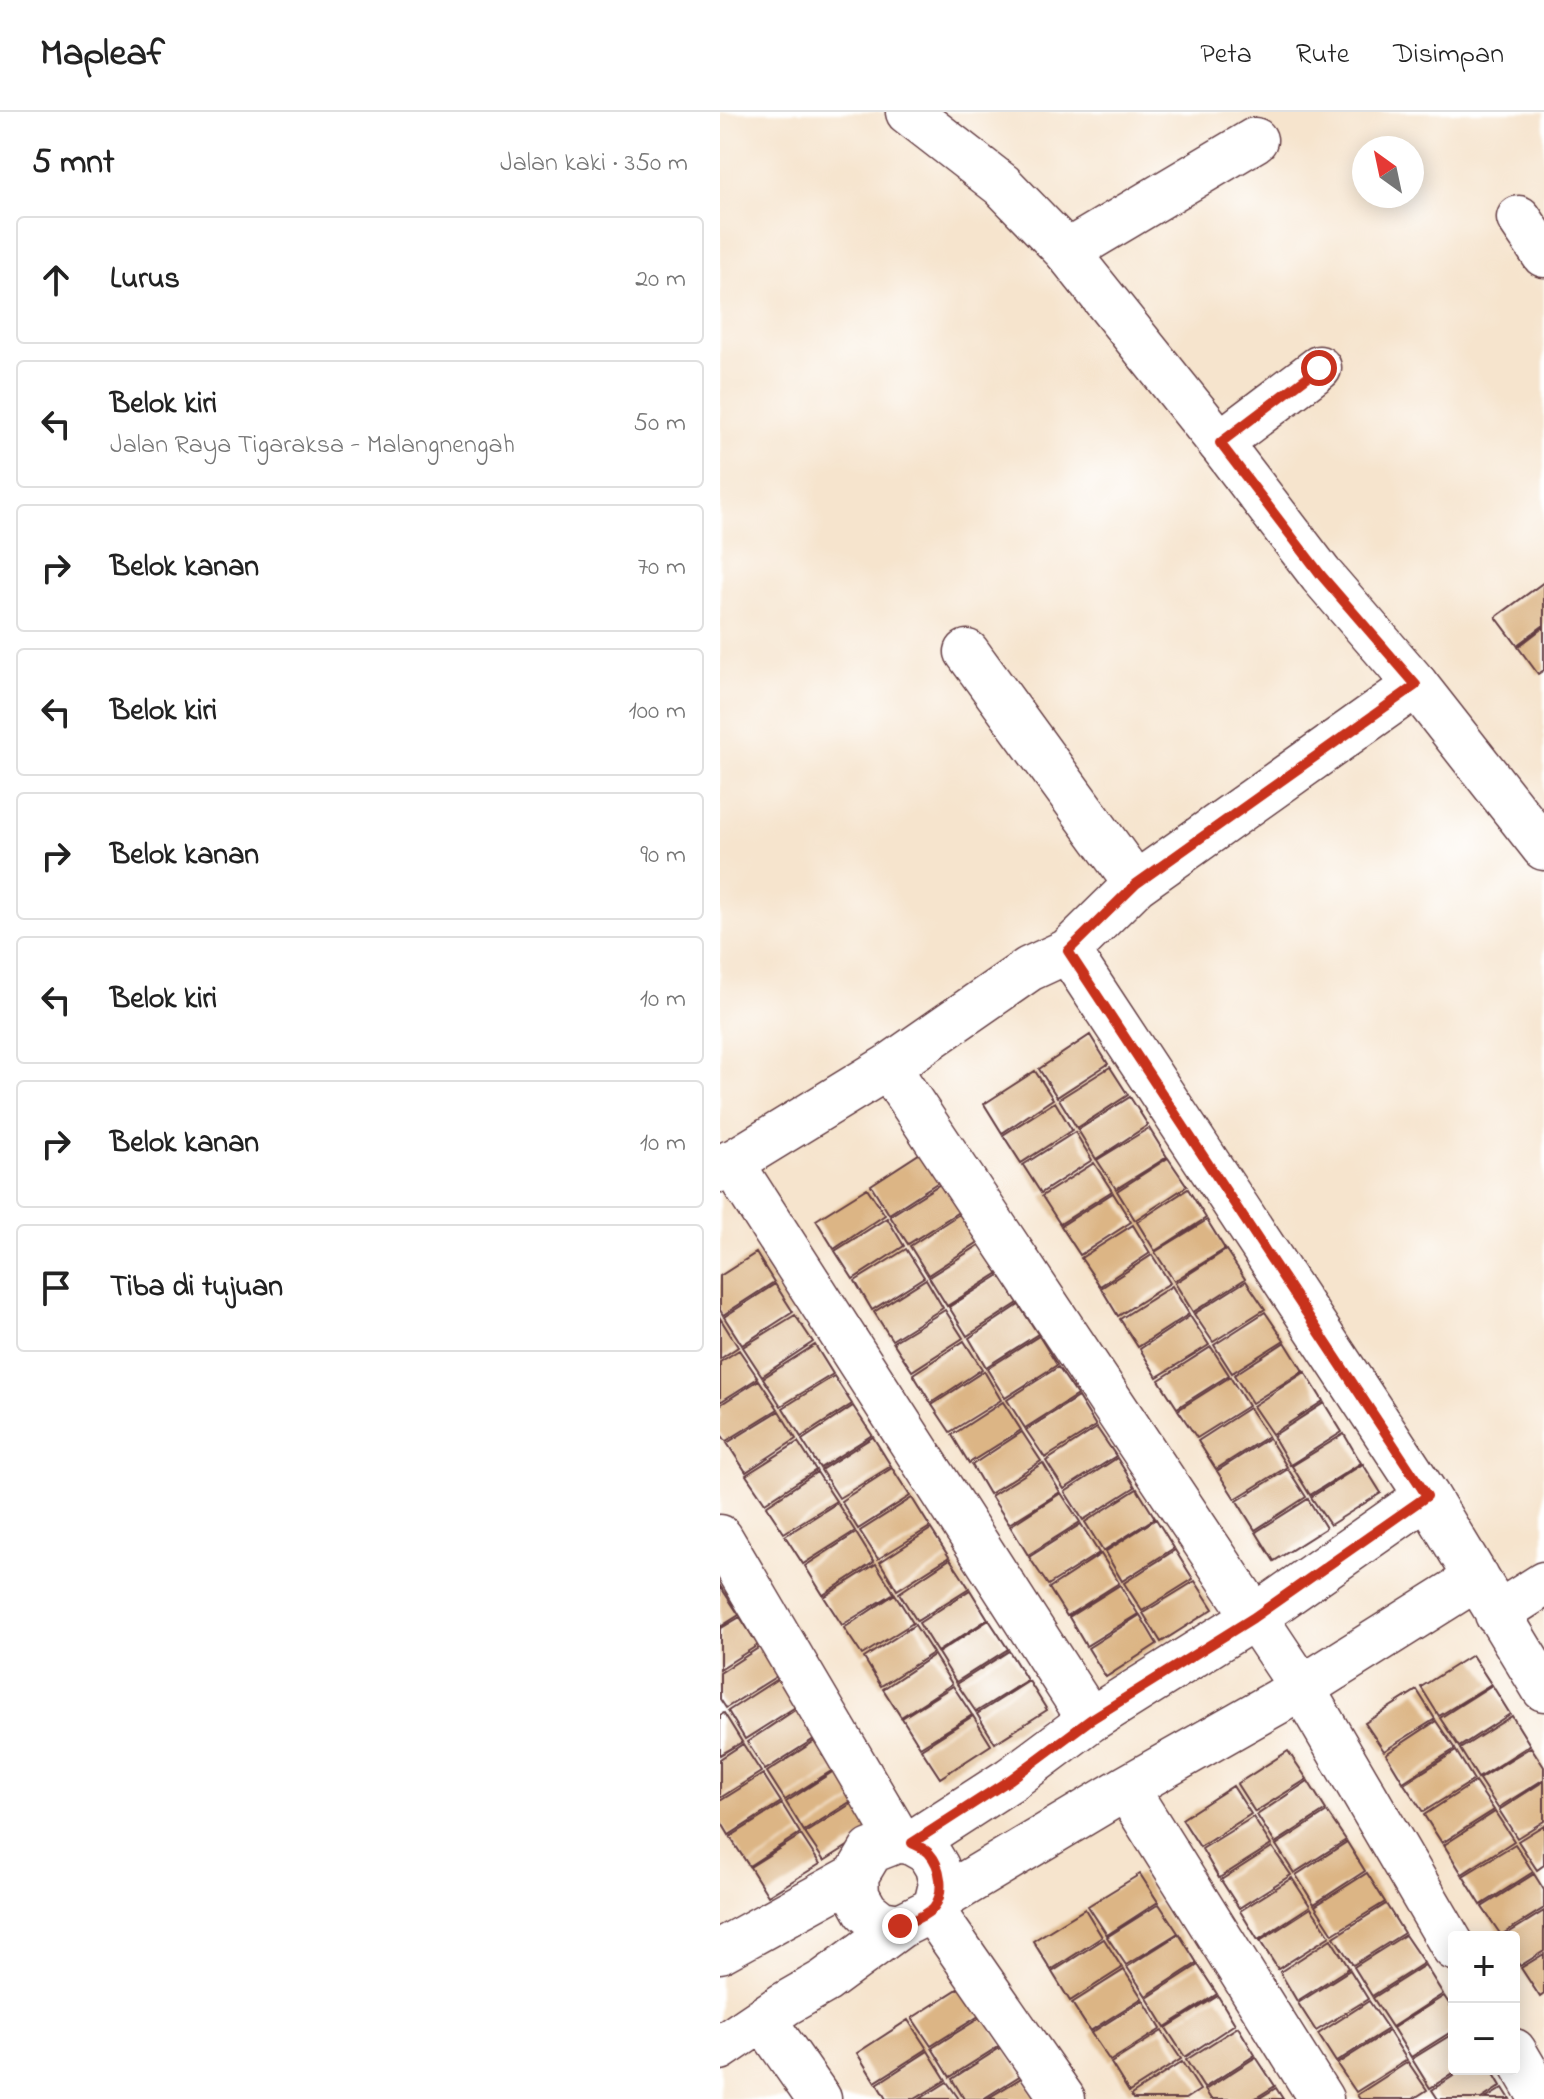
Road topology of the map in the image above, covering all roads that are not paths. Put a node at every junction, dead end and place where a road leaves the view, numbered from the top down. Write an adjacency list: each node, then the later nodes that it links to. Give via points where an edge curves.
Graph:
1 (908, 112): 4 (street, via 1002,185)
2 (1255, 140): 4 (street)
3 (1519, 218): 5 (street)
4 (1067, 252): 7 (street)
5 (1544, 255)
6 (1319, 368): 7 (street)
7 (1220, 443): 9 (street, via 1321,575)
8 (967, 652): 11 (street)
9 (1416, 685): 10 (street); 11 (street)
10 (1544, 848)
11 (1136, 884): 12 (street)
12 (1068, 951): 13 (street, via 1029,969); 15 (street)
13 (888, 1067): 14 (street); 19 (street)
14 (725, 1166): 22 (street)
15 (1427, 1496): 18 (street); 19 (street)
16 (720, 1537): 24 (street)
17 (1544, 1584): 18 (street)
18 (1487, 1596): 20 (street); 21 (street)
19 (1253, 1618): 20 (street); 22 (street)
20 (1302, 1688): 23 (street); 27 (street)
21 (1544, 1689)
22 (1090, 1720): 24 (street, via 1011,1779)
23 (1126, 1788): 26 (street); 34 (street)
24 (906, 1842): 25 (street, via 871,1851); 26 (street, via 928,1852 937,1867 941,1884)
25 (856, 1876): 26 (street, via 857,1895 881,1923); 28 (street)
26 (923, 1912): 29 (street); 33 (street)
27 (1448, 1938)
28 (724, 1939)
29 (764, 2020): 30 (street); 32 (street)
30 (720, 2048)
31 (1520, 2061): 35 (street)
32 (819, 2099)
33 (1063, 2099)
34 (1321, 2099)
35 (1542, 2099)

